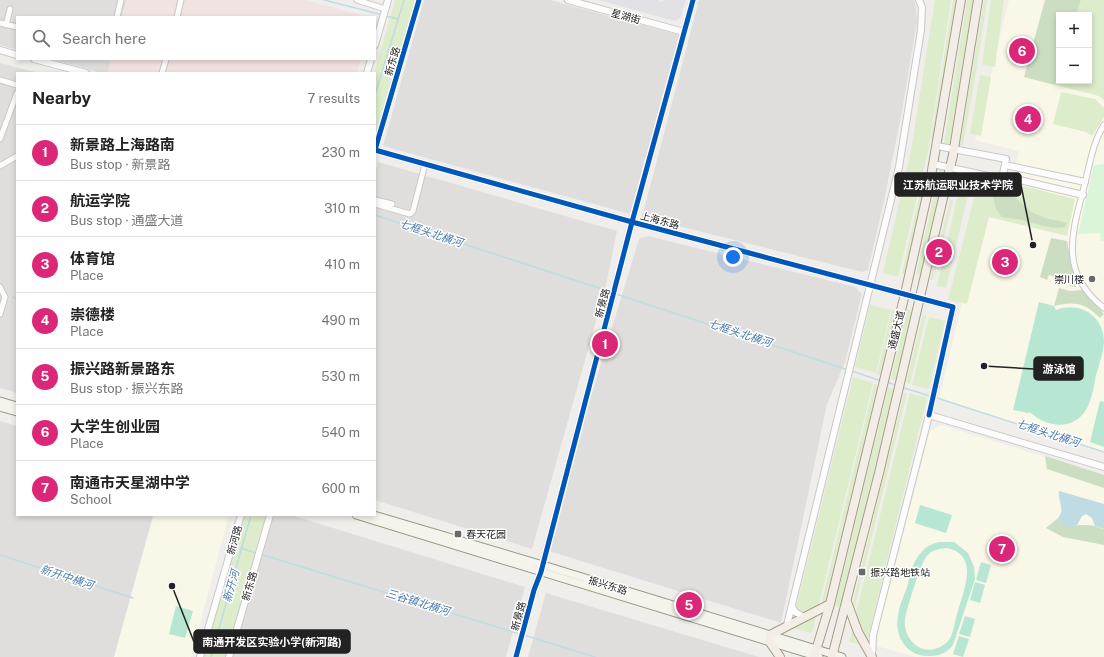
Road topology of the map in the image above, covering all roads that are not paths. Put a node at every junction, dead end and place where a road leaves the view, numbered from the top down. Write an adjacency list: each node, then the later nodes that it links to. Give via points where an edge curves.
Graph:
1 (121, 0): 13 (street)
2 (181, 0): 14 (street)
3 (357, 0): 12 (street)
4 (388, 0): 12 (street)
5 (419, 0): 34 (street, 新东路)
6 (568, 0): 18 (street, 星湖街)
7 (693, 0): 18 (street, 新景路)
8 (919, 0): 50 (street, via 922,7 921,30 903,144)
9 (961, 0): 33 (main road, 通盛大道)
10 (978, 0): 35 (main road, 通盛大道)
11 (10, 8): 16 (street)
12 (384, 13): 19 (street)
13 (117, 16)
14 (176, 16)
15 (0, 23): 16 (street)
16 (6, 25): 17 (street)
17 (16, 28)
18 (684, 32): 49 (street, 新景路)
19 (376, 41)
20 (0, 50): 21 (street)
21 (16, 55)
22 (37, 60): 25 (street)
23 (166, 60): 26 (street)
24 (371, 60): 27 (street)
25 (73, 71)
26 (162, 72)
27 (367, 72)
28 (0, 80): 29 (street)
29 (16, 85)
30 (16, 96): 32 (street)
31 (1104, 125): 44 (street, via 1096,142)
32 (0, 139)
33 (937, 146): 35 (street); 39 (main road, 通盛大道)
34 (376, 147)
35 (954, 149): 40 (street, via 1006,159); 42 (main road, 通盛大道)
36 (376, 150): 38 (street, 上海东路)
37 (16, 157): 41 (street)
38 (426, 164): 47 (street, via 414,211 410,214); 49 (street, 上海东路)
39 (934, 164): 42 (street); 52 (main road, 通盛大道)
40 (1005, 165): 43 (street); 44 (street)
41 (0, 166)
42 (950, 168): 43 (street, via 1002,179); 53 (main road, 通盛大道)
43 (1002, 176): 45 (street)
44 (1085, 182): 45 (street)
45 (1082, 195): 54 (street, via 1073,236 1073,260 1085,289)
46 (376, 200): 48 (street)
47 (376, 204)
48 (392, 204)
49 (632, 222): 50 (street, 上海东路); 66 (street, 新景路)
50 (870, 284): 52 (street, 上海东路); 69 (street)
51 (0, 287): 55 (street, via 5,297)
52 (905, 294): 53 (street, 上海东路); 67 (main road, 通盛大道)
53 (919, 296): 60 (street, 上海东路, via 953,307); 68 (main road, 通盛大道, via 904,370)
54 (1104, 308)
55 (0, 314)
56 (0, 401): 57 (main road)
57 (16, 406)
58 (0, 408): 59 (main road)
59 (16, 412)
60 (929, 414): 61 (street); 73 (street)
61 (1104, 467)
62 (241, 516): 77 (street, 新河路)
63 (270, 516): 78 (street, 新东路)
64 (360, 516): 66 (main road, 振兴东路)
65 (376, 516): 66 (main road, 振兴东路)
66 (542, 568): 74 (main road, 振兴东路); 79 (street, 新景路)
67 (831, 600): 68 (main road, via 834,607 842,609); 70 (main road); 75 (main road, 通盛大道)
68 (846, 604): 72 (main road); 76 (main road, 通盛大道)
69 (792, 606): 70 (street, via 795,612); 71 (street)
70 (804, 617): 71 (main road)
71 (787, 626): 74 (main road)
72 (858, 632): 73 (street, via 868,637); 82 (main road)
73 (873, 635): 82 (street)
74 (770, 638): 75 (main road, 振兴东路); 80 (main road)
75 (816, 655): 76 (main road, 振兴东路)
76 (832, 656): 81 (main road, 振兴东路)
77 (200, 657)
78 (229, 657)
79 (516, 657)
80 (780, 657)
81 (842, 657)
82 (872, 657)

